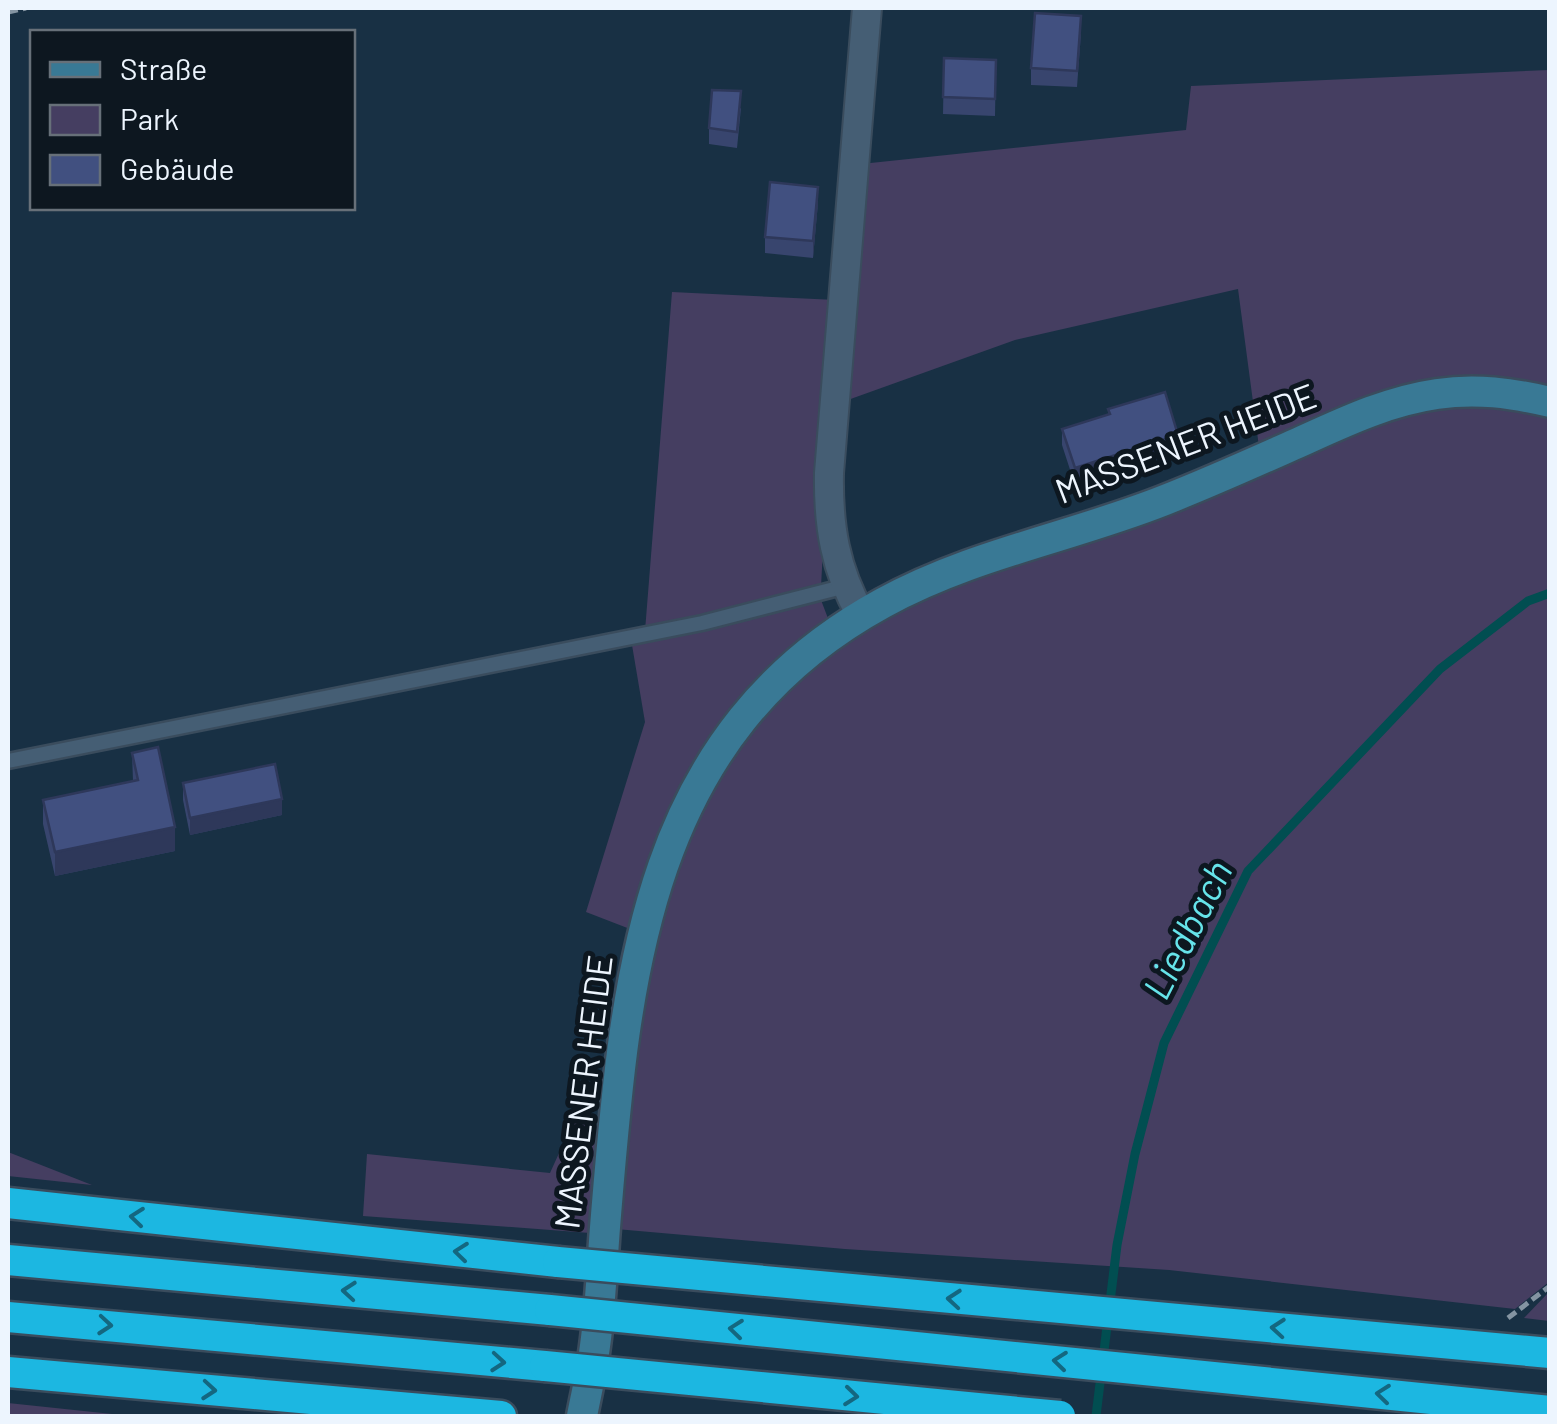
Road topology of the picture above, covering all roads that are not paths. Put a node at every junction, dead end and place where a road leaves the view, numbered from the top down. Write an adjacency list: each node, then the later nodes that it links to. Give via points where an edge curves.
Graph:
1 (867, 8): 3 (street, via 829,473 832,542)
2 (1550, 402): 4 (street, MASSENER HEIDE, via 1471,391 1372,410 1164,500 927,581)
3 (846, 586): 4 (street); 5 (lane, via 702,623)
4 (861, 616): 13 (street, MASSENER HEIDE, via 796,663 748,711 702,776 673,834 628,1001)
5 (8, 761)
6 (8, 1204): 9 (highway, one-way to 6, bridge)
7 (8, 1260): 11 (highway, one-way to 7, bridge)
8 (8, 1316): 14 (highway, one-way to 14, bridge)
9 (1550, 1353)
10 (8, 1372): 12 (highway, one-way to 12)
11 (1550, 1411)
12 (500, 1416)
13 (582, 1416)
14 (1060, 1416)

